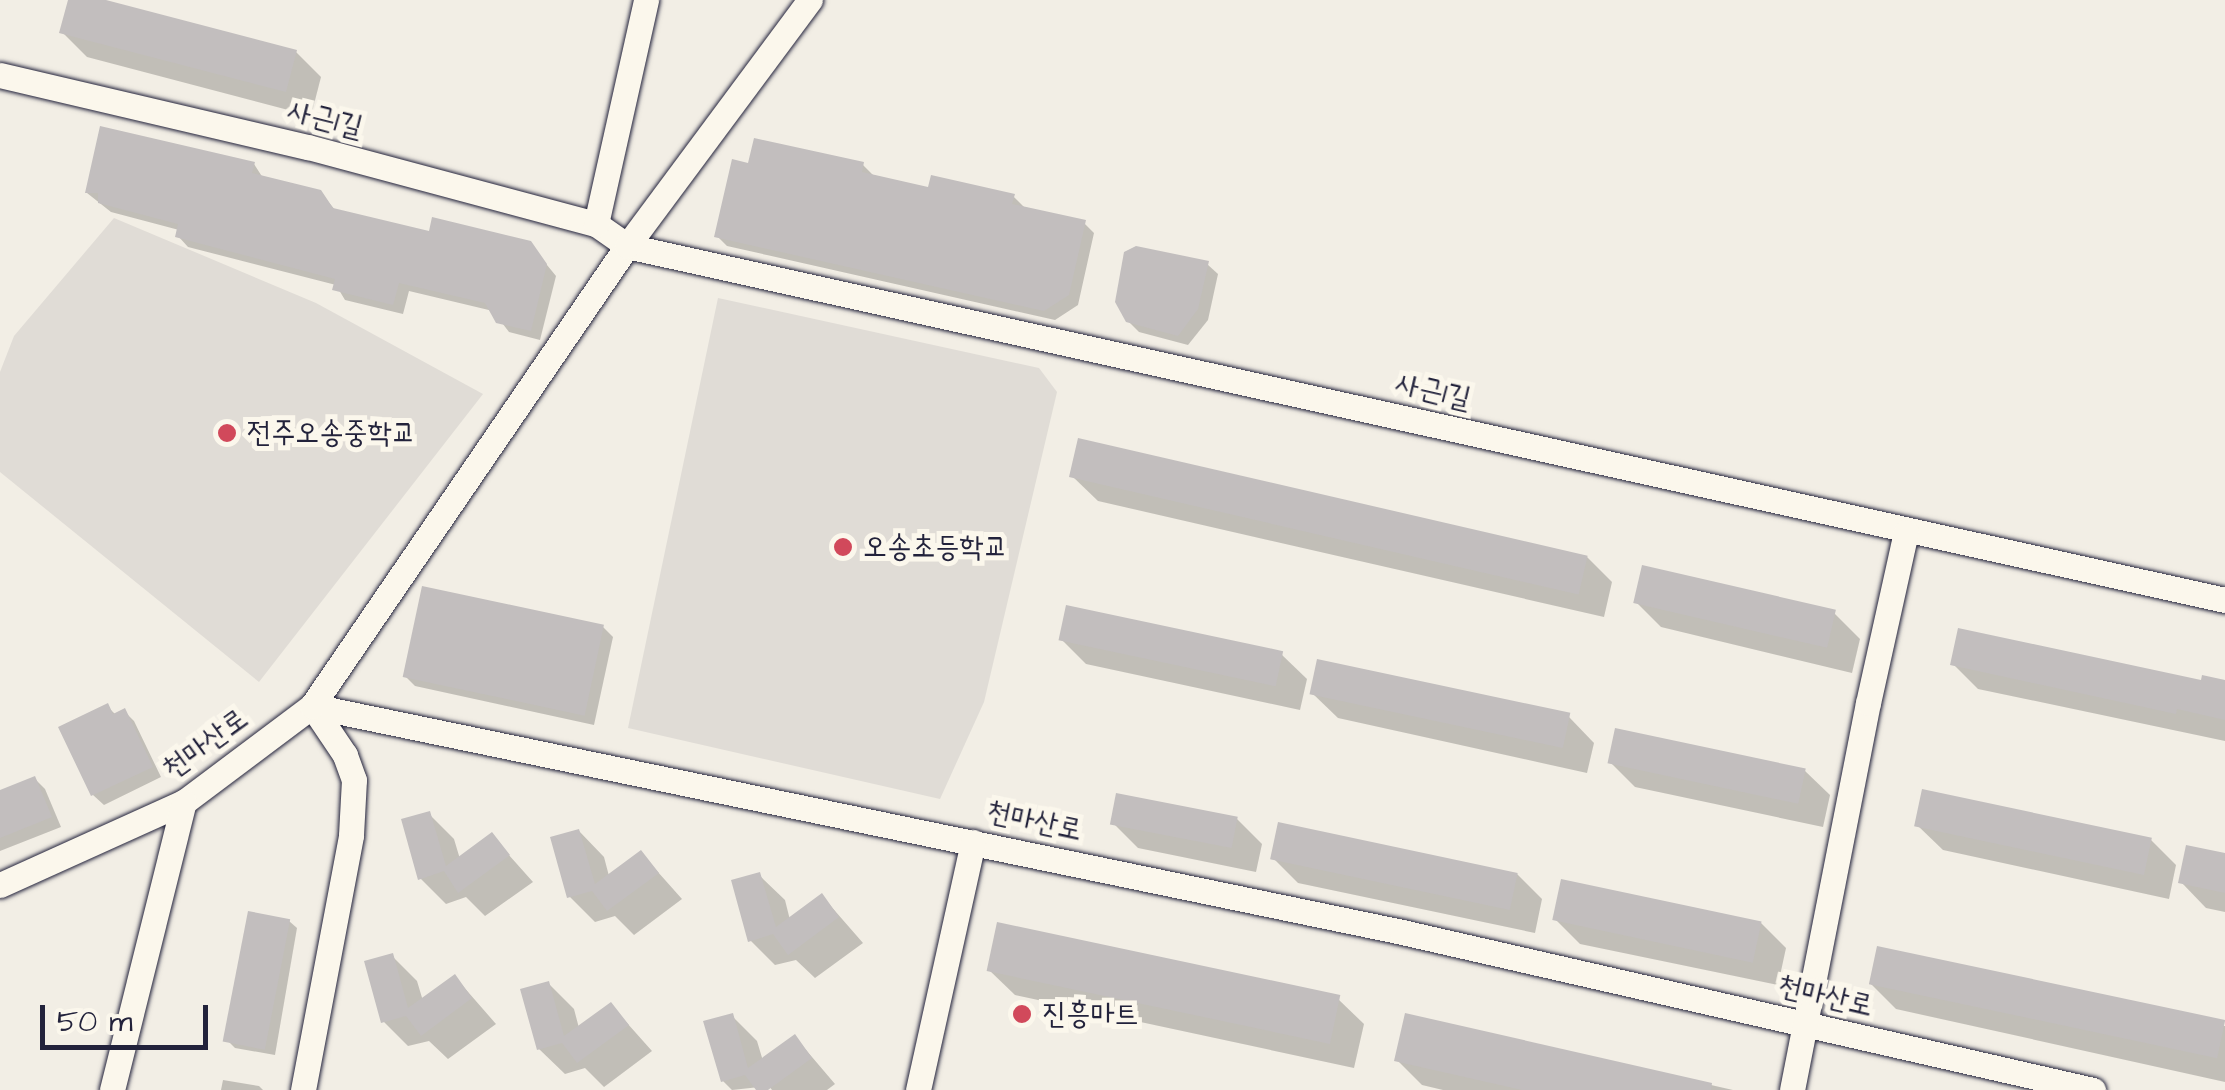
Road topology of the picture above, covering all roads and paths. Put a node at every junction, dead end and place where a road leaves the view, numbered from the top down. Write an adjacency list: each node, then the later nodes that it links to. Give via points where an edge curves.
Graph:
1 (646, 0): 4 (street)
2 (810, 0): 5 (street)
3 (0, 75): 4 (street, 사근1길)
4 (596, 224): 5 (street, 사근1길)
5 (626, 246): 6 (street, 사근1길); 8 (street)
6 (1906, 532): 7 (street, 사근1길); 12 (street)
7 (2225, 600)
8 (312, 706): 9 (street, 천마산로); 10 (street, 천마산로); 14 (street, via 345,754 354,780 351,835)
9 (184, 802): 11 (street, 천마산로); 13 (street)
10 (973, 842): 12 (street, 천마산로); 15 (street)
11 (0, 885)
12 (1808, 1025): 16 (street); 17 (street, 천마산로)
13 (112, 1090)
14 (303, 1090)
15 (918, 1090)
16 (1792, 1090)
17 (2093, 1090)

